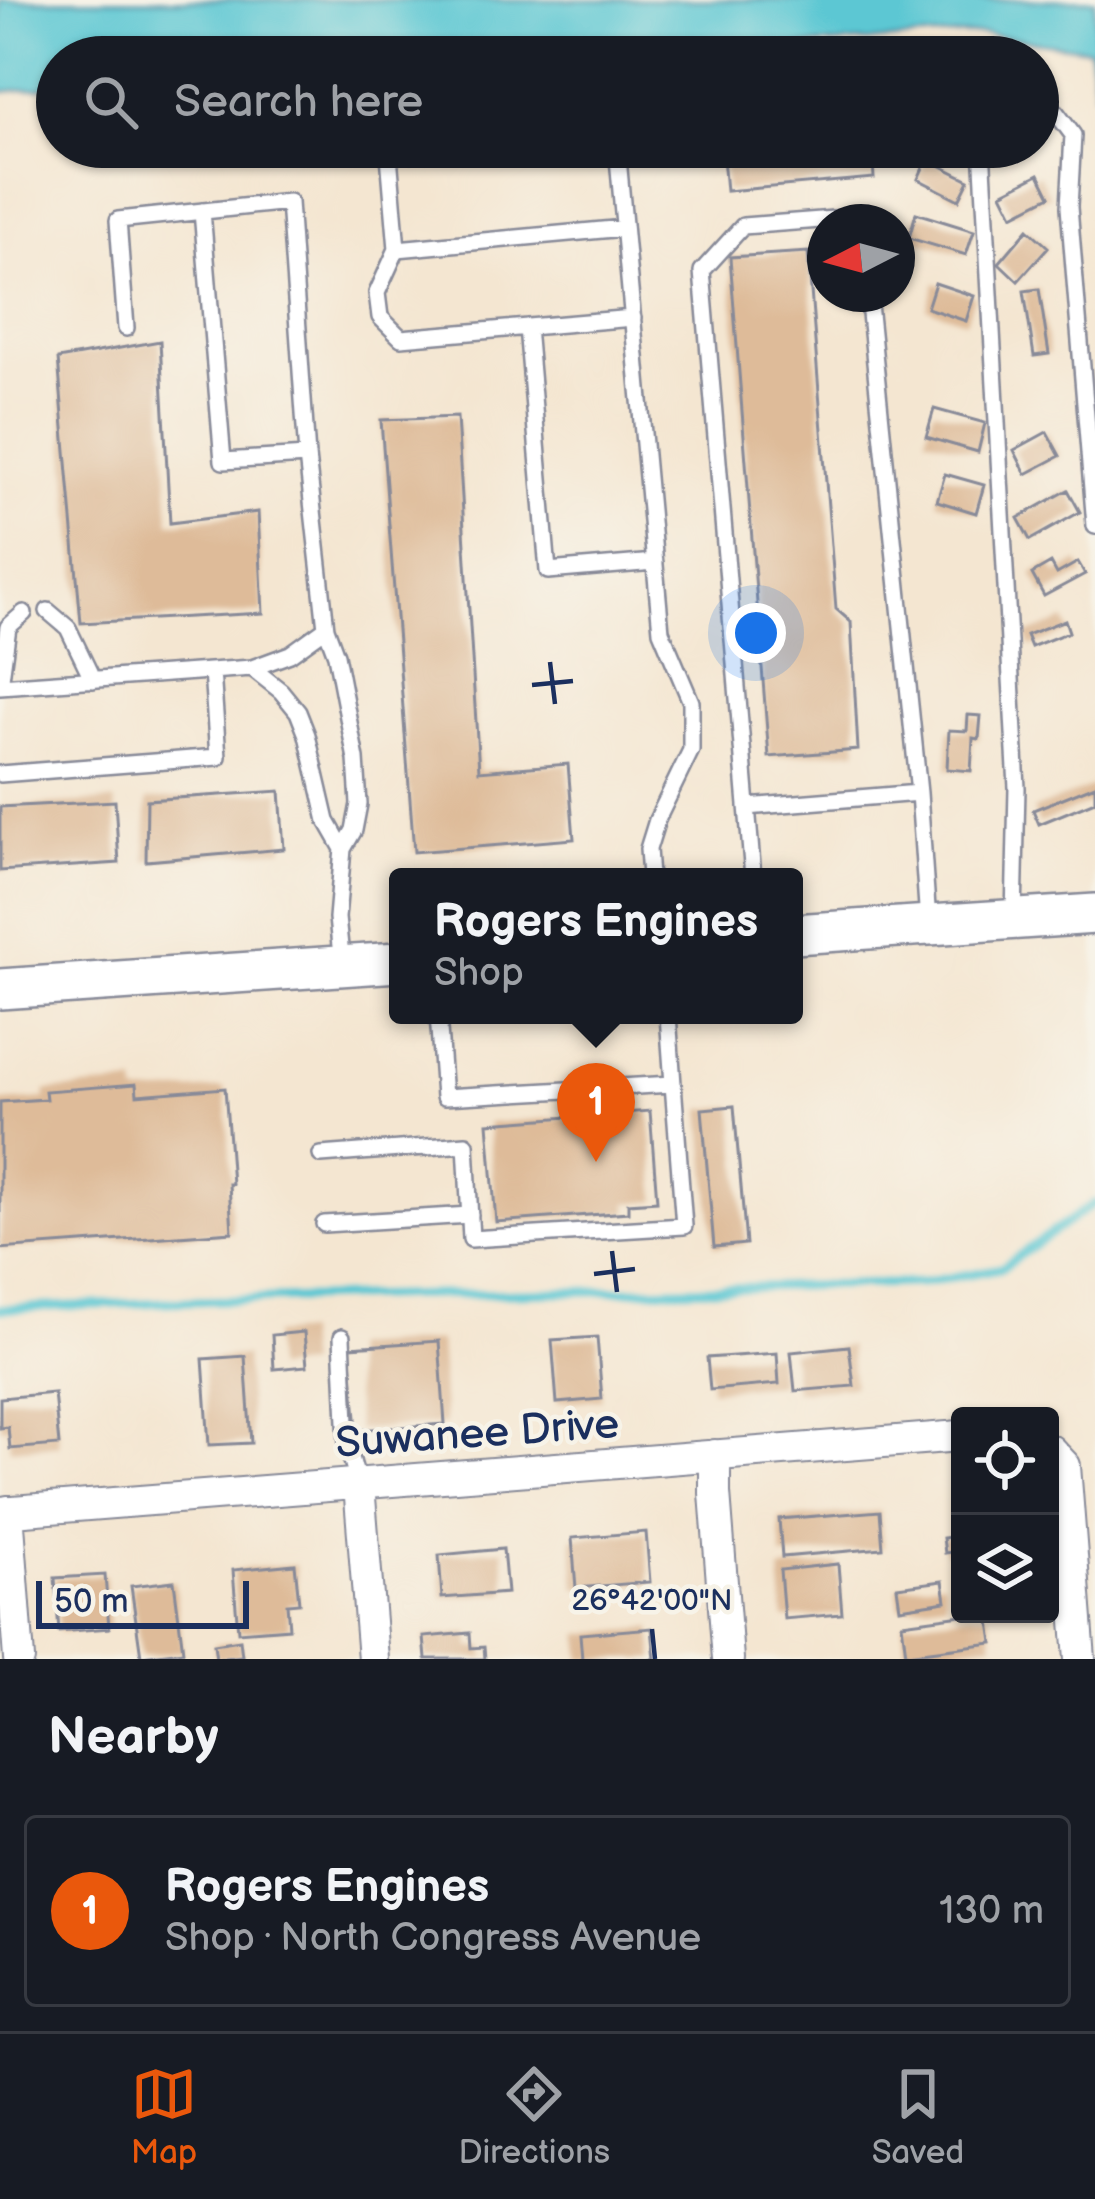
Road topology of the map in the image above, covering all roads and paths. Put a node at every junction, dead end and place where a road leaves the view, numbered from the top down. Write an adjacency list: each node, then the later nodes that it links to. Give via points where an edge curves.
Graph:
1 (1059, 116): 14 (lane, via 1073,135 1069,207)
2 (390, 168): 8 (lane)
3 (619, 168): 7 (lane)
4 (983, 168): 30 (lane, via 1017,788)
5 (202, 211): 12 (lane, via 118,220); 13 (lane, via 224,461); 13 (lane, via 289,202)
6 (807, 221): 25 (lane, via 743,226 702,272)
7 (625, 228): 8 (lane); 10 (lane)
8 (397, 249): 11 (lane, via 377,293 380,317 401,338)
9 (870, 312): 24 (lane)
10 (632, 318): 11 (lane); 15 (lane)
11 (527, 327): 15 (lane, via 548,572)
12 (126, 328)
13 (307, 456): 18 (lane)
14 (1095, 526)
15 (655, 562): 27 (lane, via 661,631 691,702 691,750 657,820)
16 (48, 611): 21 (lane, via 68,628)
17 (24, 613): 22 (lane, via 8,627)
18 (326, 628): 19 (lane); 26 (lane, via 356,759 359,804)
19 (252, 668): 20 (lane); 26 (lane, via 298,712 327,821)
20 (212, 670): 21 (lane); 23 (lane, via 218,758)
21 (93, 680): 22 (lane)
22 (0, 686)
23 (0, 774)
24 (919, 794): 25 (lane); 31 (lane)
25 (747, 807): 28 (lane)
26 (343, 849): 34 (lane)
27 (649, 868)
28 (752, 868)
29 (1095, 914): 30 (street)
30 (1013, 919): 31 (street)
31 (929, 925): 32 (street)
32 (803, 933)
33 (389, 962): 34 (street)
34 (342, 965): 35 (street)
35 (0, 989)
36 (439, 1024): 38 (lane, via 444,1097)
37 (669, 1024): 38 (lane)
38 (674, 1084): 40 (lane, via 684,1226 471,1239)
39 (321, 1155): 40 (lane, via 466,1144)
40 (470, 1215): 41 (lane)
41 (324, 1225)
42 (342, 1336): 46 (lane, via 347,1444)
43 (951, 1437): 44 (street, Suwanee Drive)
44 (715, 1455): 46 (street, Suwanee Drive); 50 (street)
45 (1059, 1460): 51 (street)
46 (359, 1485): 47 (street, Suwanee Drive); 49 (street)
47 (4, 1511): 48 (street)
48 (19, 1659)
49 (373, 1659)
50 (728, 1659)
51 (1080, 1659)

